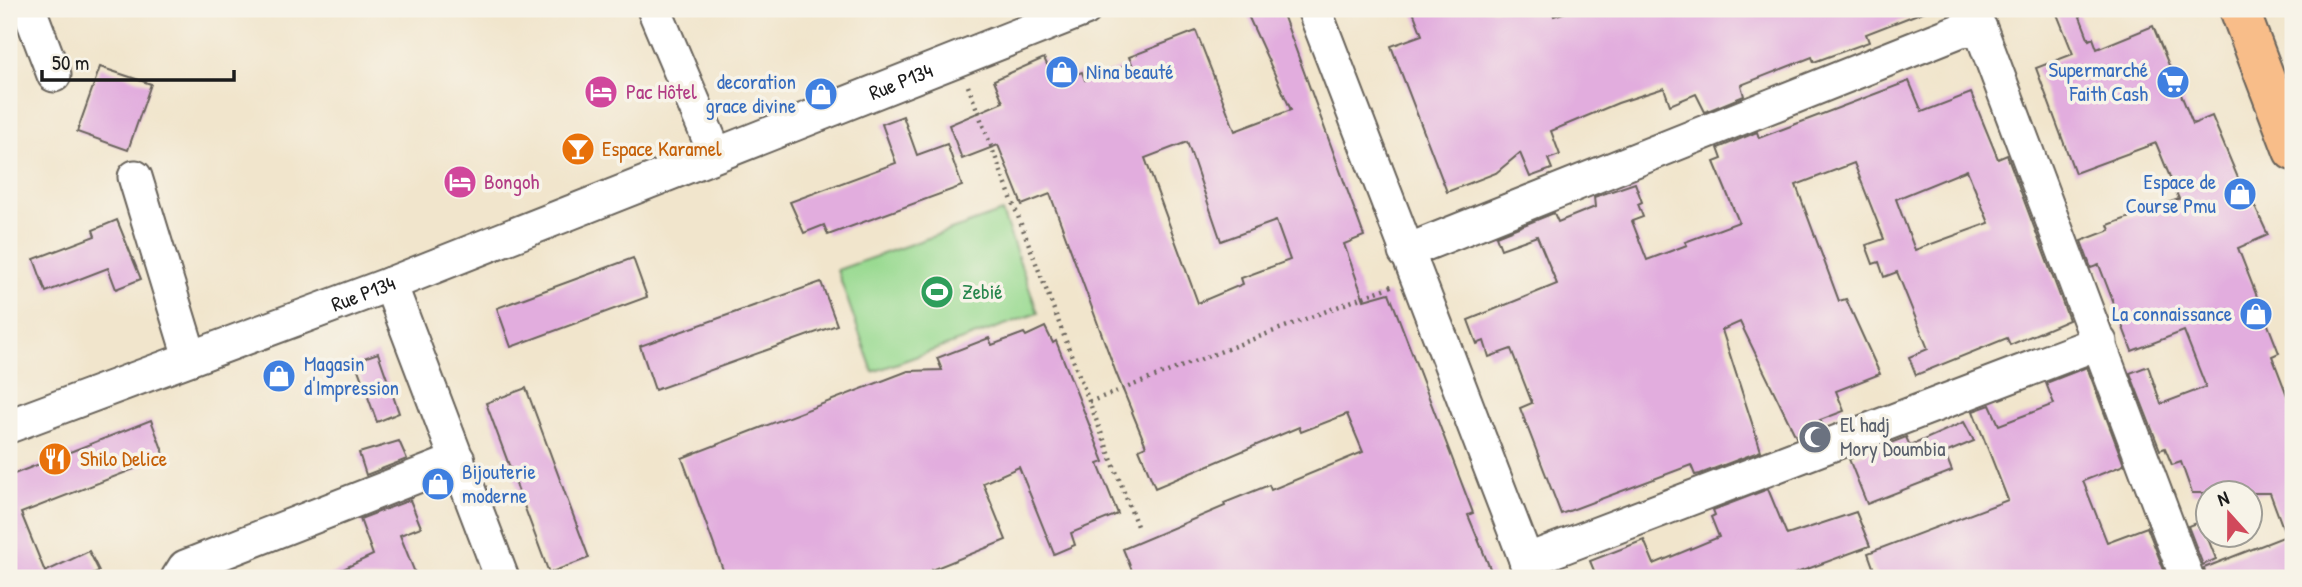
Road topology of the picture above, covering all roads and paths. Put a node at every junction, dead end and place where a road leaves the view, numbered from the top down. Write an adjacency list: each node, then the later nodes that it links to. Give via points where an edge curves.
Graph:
1 (29, 9): 7 (street)
2 (653, 9): 9 (street)
3 (1085, 9): 6 (street, Rue P134)
4 (1314, 9): 11 (street)
5 (2239, 9): 8 (main road)
6 (957, 59): 9 (street, Rue P134); 15 (path)
7 (54, 75)
8 (2293, 151)
9 (715, 153): 12 (street, Rue P134)
10 (135, 177): 14 (street)
11 (1410, 265): 13 (street, via 1961,30 1980,29); 15 (path); 19 (street)
12 (390, 284): 14 (street, Rue P134); 17 (street)
13 (2100, 342): 19 (street); 22 (street)
14 (190, 357): 16 (street, Rue P134)
15 (1089, 402): 18 (path)
16 (9, 426)
17 (458, 460): 20 (street, via 185,567); 21 (street)
18 (1137, 526)
19 (1530, 570)
20 (178, 578)
21 (502, 578)
22 (2187, 578)

